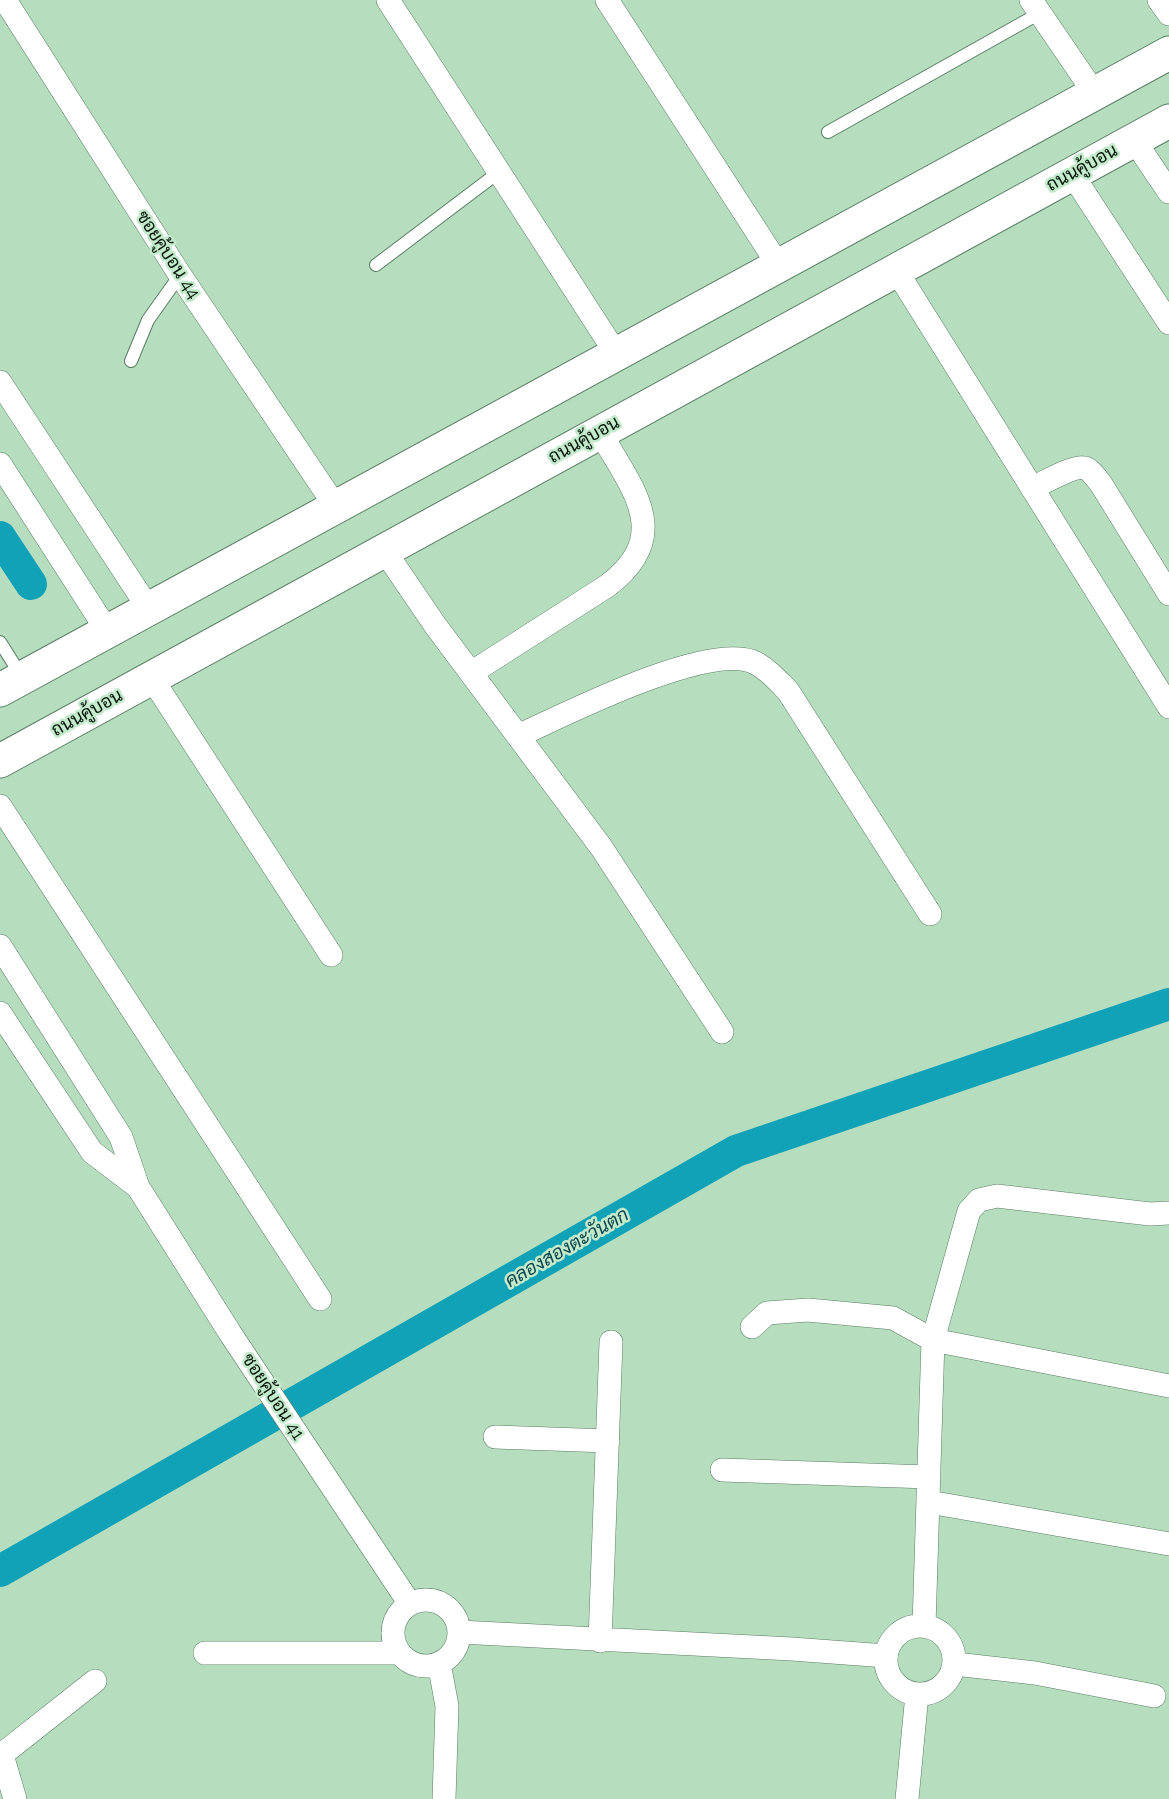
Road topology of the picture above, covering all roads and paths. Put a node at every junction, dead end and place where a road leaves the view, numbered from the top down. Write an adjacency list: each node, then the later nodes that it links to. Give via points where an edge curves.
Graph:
1 (5, 0): 18 (street, ซอยคู้บอน 44)
2 (388, 0): 12 (street)
3 (607, 0): 16 (street)
4 (1159, 0): 6 (street)
5 (1036, 7): 8 (street); 10 (lane)
6 (1169, 14)
7 (1169, 53): 8 (main road)
8 (1095, 94): 16 (main road)
9 (1169, 121): 11 (main road, ถนนคู้บอน)
10 (828, 132)
11 (1135, 140): 13 (main road, ถนนคู้บอน); 14 (street)
12 (499, 172): 15 (lane); 20 (street)
13 (1072, 174): 17 (main road, ถนนคู้บอน); 19 (street)
14 (1169, 192)
15 (376, 265)
16 (779, 266): 20 (main road)
17 (896, 270): 23 (main road, ถนนคู้บอน); 25 (street)
18 (180, 275): 21 (lane, via 148,320); 26 (street, ซอยคู้บอน 44)
19 (1169, 323)
20 (617, 355): 26 (main road)
21 (131, 360)
22 (0, 382): 29 (street)
23 (600, 432): 27 (main road, ถนนคู้บอน); 32 (street, via 642,511 645,531 638,551 626,572 607,586)
24 (0, 464): 30 (street)
25 (1032, 488): 28 (street, via 1076,468 1093,474); 35 (street)
26 (336, 508): 29 (main road)
27 (384, 550): 32 (street); 33 (main road, ถนนคู้บอน)
28 (1169, 594)
29 (149, 609): 30 (main road)
30 (108, 632): 34 (main road)
31 (0, 642): 34 (lane)
32 (471, 673): 36 (street)
33 (151, 677): 37 (main road, ถนนคู้บอน); 41 (street)
34 (11, 684)
35 (1169, 707)
36 (520, 735): 39 (street, via 664,673 711,660 750,661 766,669 788,691); 43 (street, via 601,847)
37 (0, 761)
38 (0, 806): 46 (street)
39 (930, 914)
40 (0, 947): 44 (street, ซอยคู้บอน 41, via 121,1137)
41 (331, 955)
42 (0, 1013): 44 (street, ซอยคู้บอน 41, via 92,1152)
43 (722, 1032)
44 (138, 1187): 57 (street, ซอยคู้บอน 41)
45 (1169, 1213): 48 (street, via 997,1196 979,1200 969,1211)
46 (320, 1299)
47 (752, 1327): 48 (street, via 767,1313 808,1310 893,1318)
48 (933, 1340): 50 (street); 54 (street)
49 (611, 1342): 52 (street)
50 (1169, 1386)
51 (495, 1437): 52 (street)
52 (608, 1441): 60 (street)
53 (722, 1470): 54 (street)
54 (929, 1477): 55 (street)
55 (929, 1502): 56 (street); 58 (street)
56 (1169, 1544)
57 (410, 1604): 59 (street, via 436,1601 448,1608); 62 (street, via 396,1621 394,1643)
58 (924, 1626): 63 (street, via 911,1626 899,1633); 65 (street, via 948,1638)
59 (459, 1632): 60 (street); 64 (street, via 450,1656)
60 (600, 1641): 63 (street)
61 (205, 1653): 62 (street)
62 (399, 1653): 64 (street, via 417,1665)
63 (886, 1656): 67 (street, via 894,1681)
64 (439, 1663): 71 (street, via 446,1706)
65 (955, 1664): 67 (street, via 942,1686); 68 (street, via 1035,1673)
66 (94, 1681): 69 (street)
67 (917, 1694): 72 (street)
68 (1154, 1696)
69 (1, 1755): 70 (street)
70 (15, 1799)
71 (444, 1799)
72 (907, 1799)

